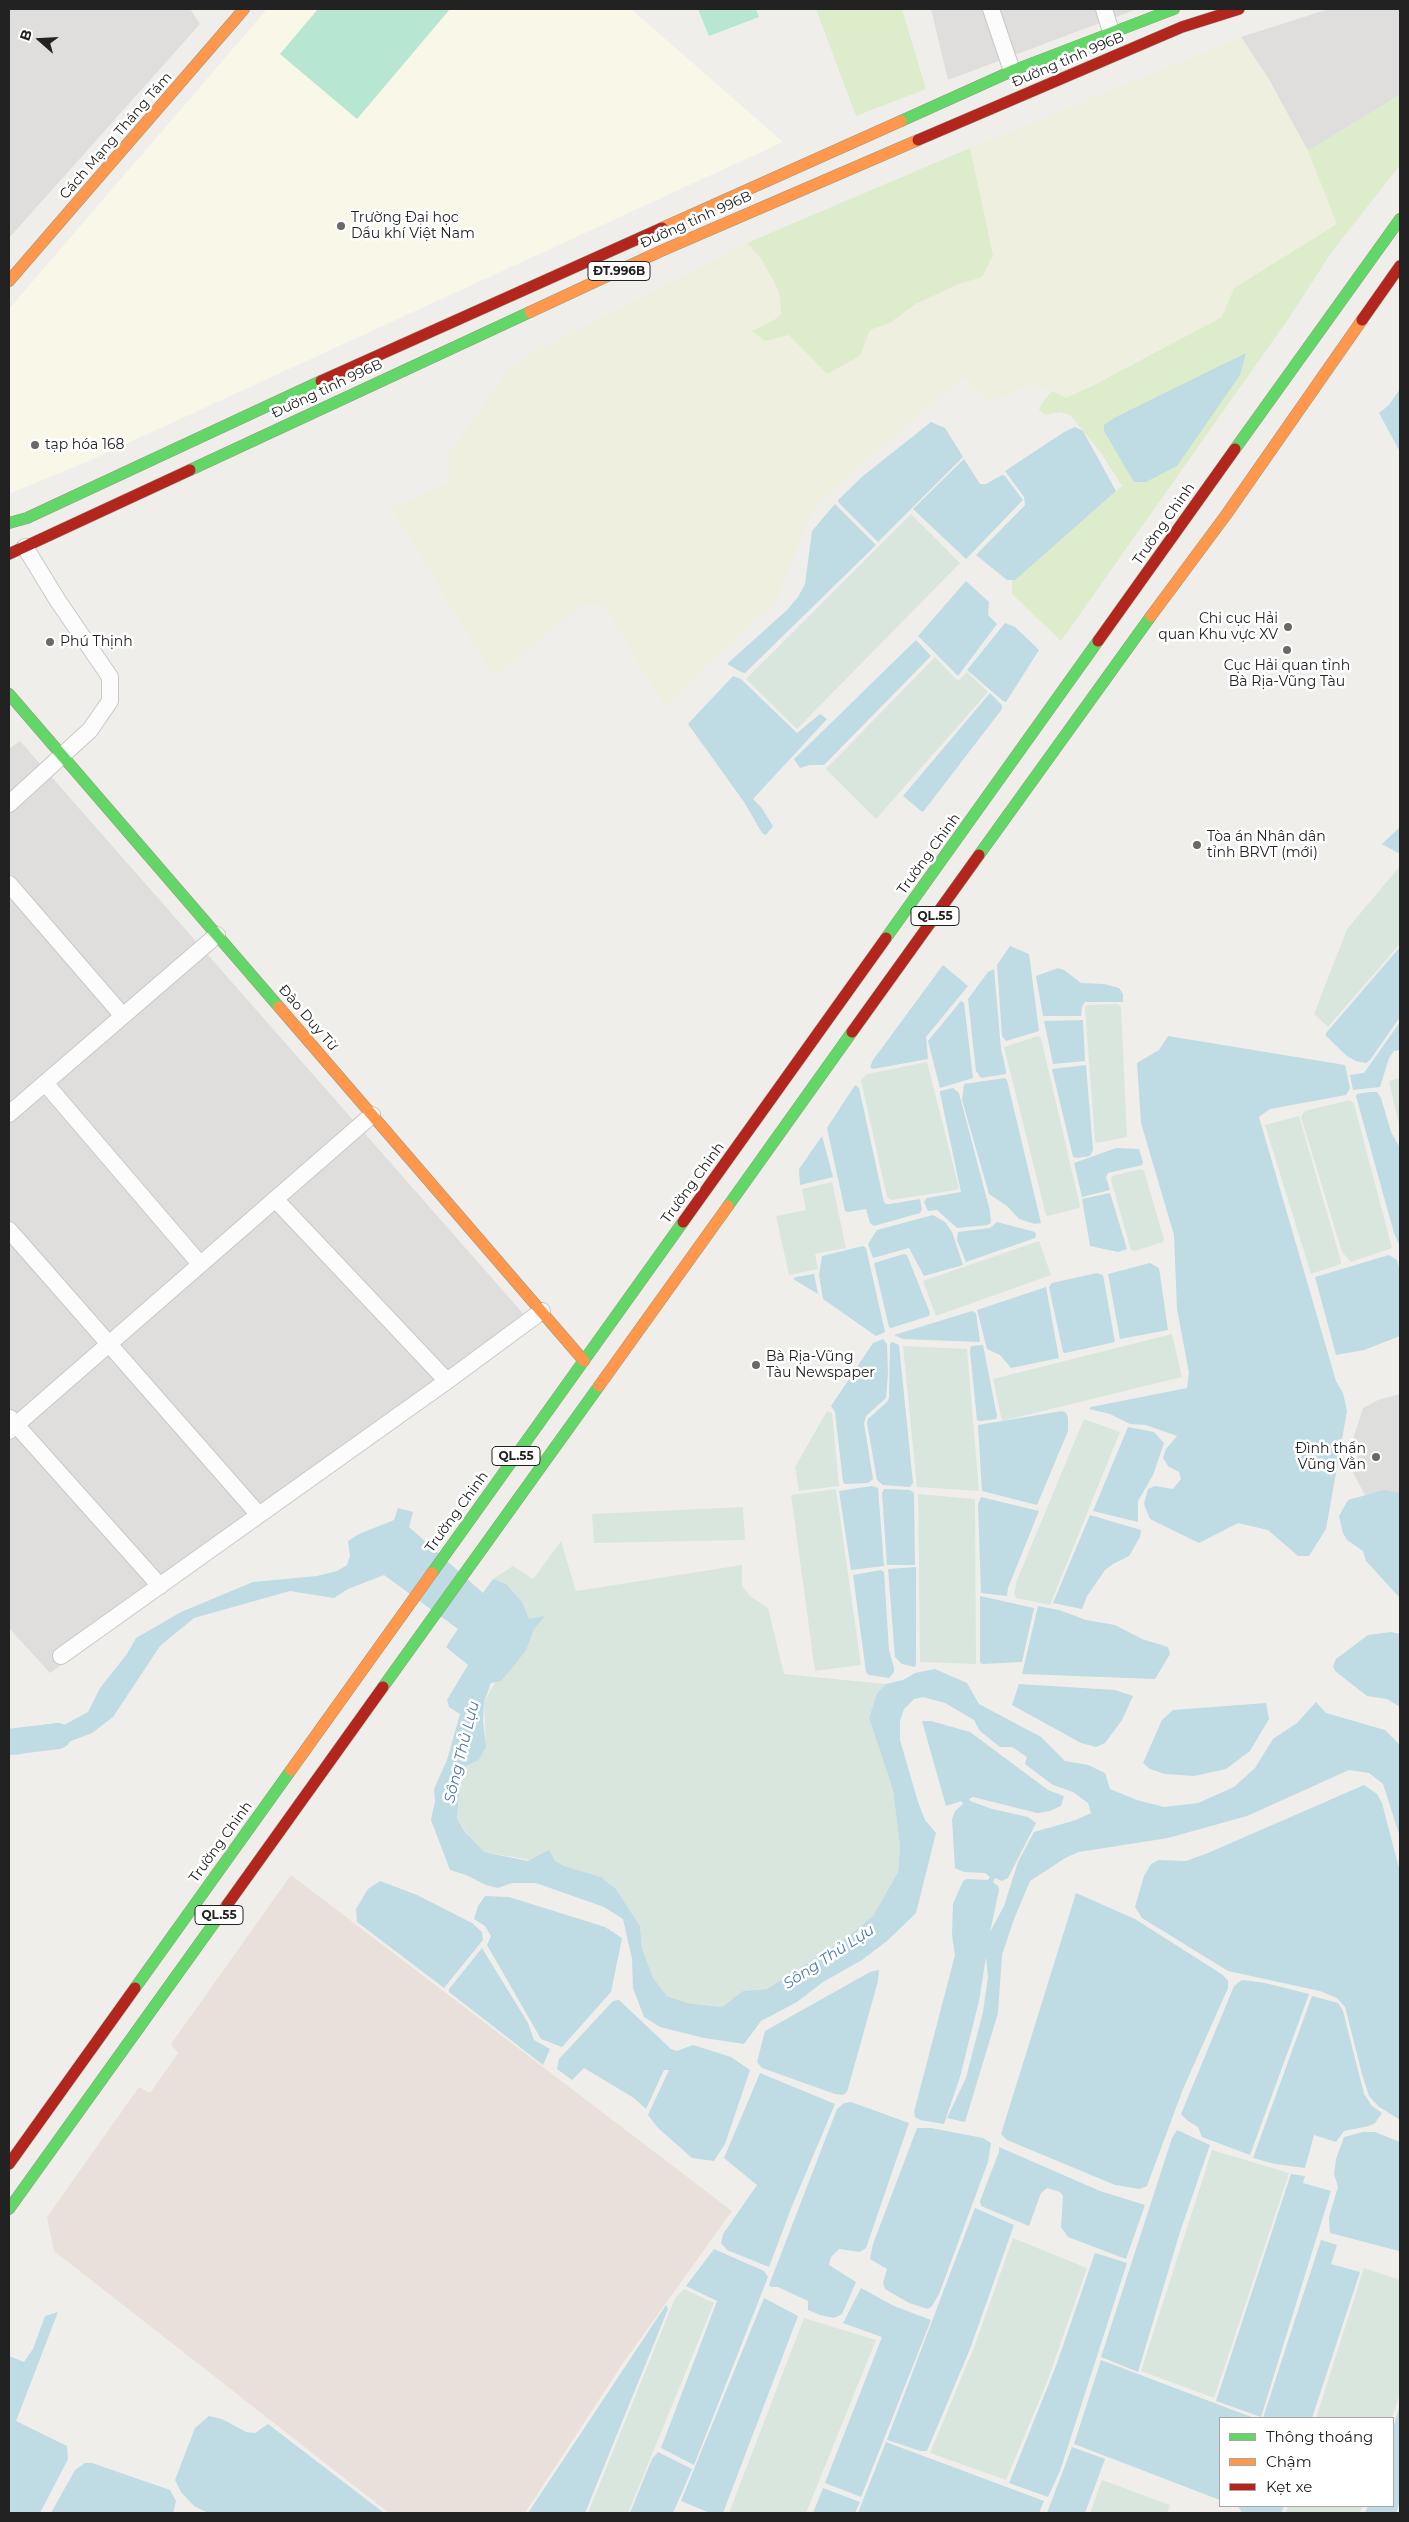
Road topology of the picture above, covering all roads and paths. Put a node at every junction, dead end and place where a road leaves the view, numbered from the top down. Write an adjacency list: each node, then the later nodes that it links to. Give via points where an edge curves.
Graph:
1 (244, 9): 12 (main road, Cách Mạng Tháng Tám)
2 (992, 9): 7 (street)
3 (1104, 9): 6 (street)
4 (1174, 9): 6 (main road, Đường tỉnh 996B / ĐT.996B)
5 (1239, 9): 10 (main road, Đường tỉnh 996B / ĐT.996B, via 1182,27)
6 (1111, 32): 7 (main road, Đường tỉnh 996B / ĐT.996B)
7 (1012, 71): 9 (main road, Đường tỉnh 996B / ĐT.996B)
8 (1400, 219): 31 (main road, Trường Chinh / QL.55)
9 (655, 230): 10 (main road); 13 (main road, Đường tỉnh 996B / ĐT.996B)
10 (661, 251): 15 (main road, Đường tỉnh 996B / ĐT.996B)
11 (1400, 266): 31 (main road, Trường Chinh / QL.55, via 1226,515)
12 (9, 281)
13 (27, 518): 14 (main road, Đường tỉnh 996B / ĐT.996B); 15 (main road)
14 (9, 524)
15 (31, 545): 16 (main road, Đường tỉnh 996B / ĐT.996B); 18 (street, via 58,601 110,677 110,701 90,730)
16 (9, 554)
17 (9, 694): 18 (main road, Đào Duy Từ)
18 (61, 755): 19 (street); 21 (main road, Đào Duy Từ)
19 (9, 804)
20 (9, 884): 22 (street)
21 (217, 935): 22 (street); 25 (main road, Đào Duy Từ)
22 (123, 1016): 23 (street)
23 (45, 1083): 24 (street); 28 (street)
24 (9, 1114)
25 (372, 1115): 26 (street); 29 (main road, Đào Duy Từ)
26 (275, 1199): 28 (street); 32 (street)
27 (9, 1230): 30 (street)
28 (200, 1264): 30 (street)
29 (542, 1311): 31 (main road, Đào Duy Từ); 32 (street)
30 (108, 1344): 33 (street); 34 (street)
31 (594, 1370): 37 (main road, Trường Chinh / QL.55, via 448,1551); 37 (main road, Trường Chinh / QL.55, via 430,1622)
32 (447, 1382): 34 (street)
33 (11, 1424): 35 (street)
34 (259, 1515): 35 (street)
35 (160, 1586): 36 (street)
36 (61, 1656)
37 (276, 1812): 38 (main road, Trường Chinh / QL.55); 39 (main road, Trường Chinh / QL.55)
38 (9, 2164)
39 (9, 2209)

